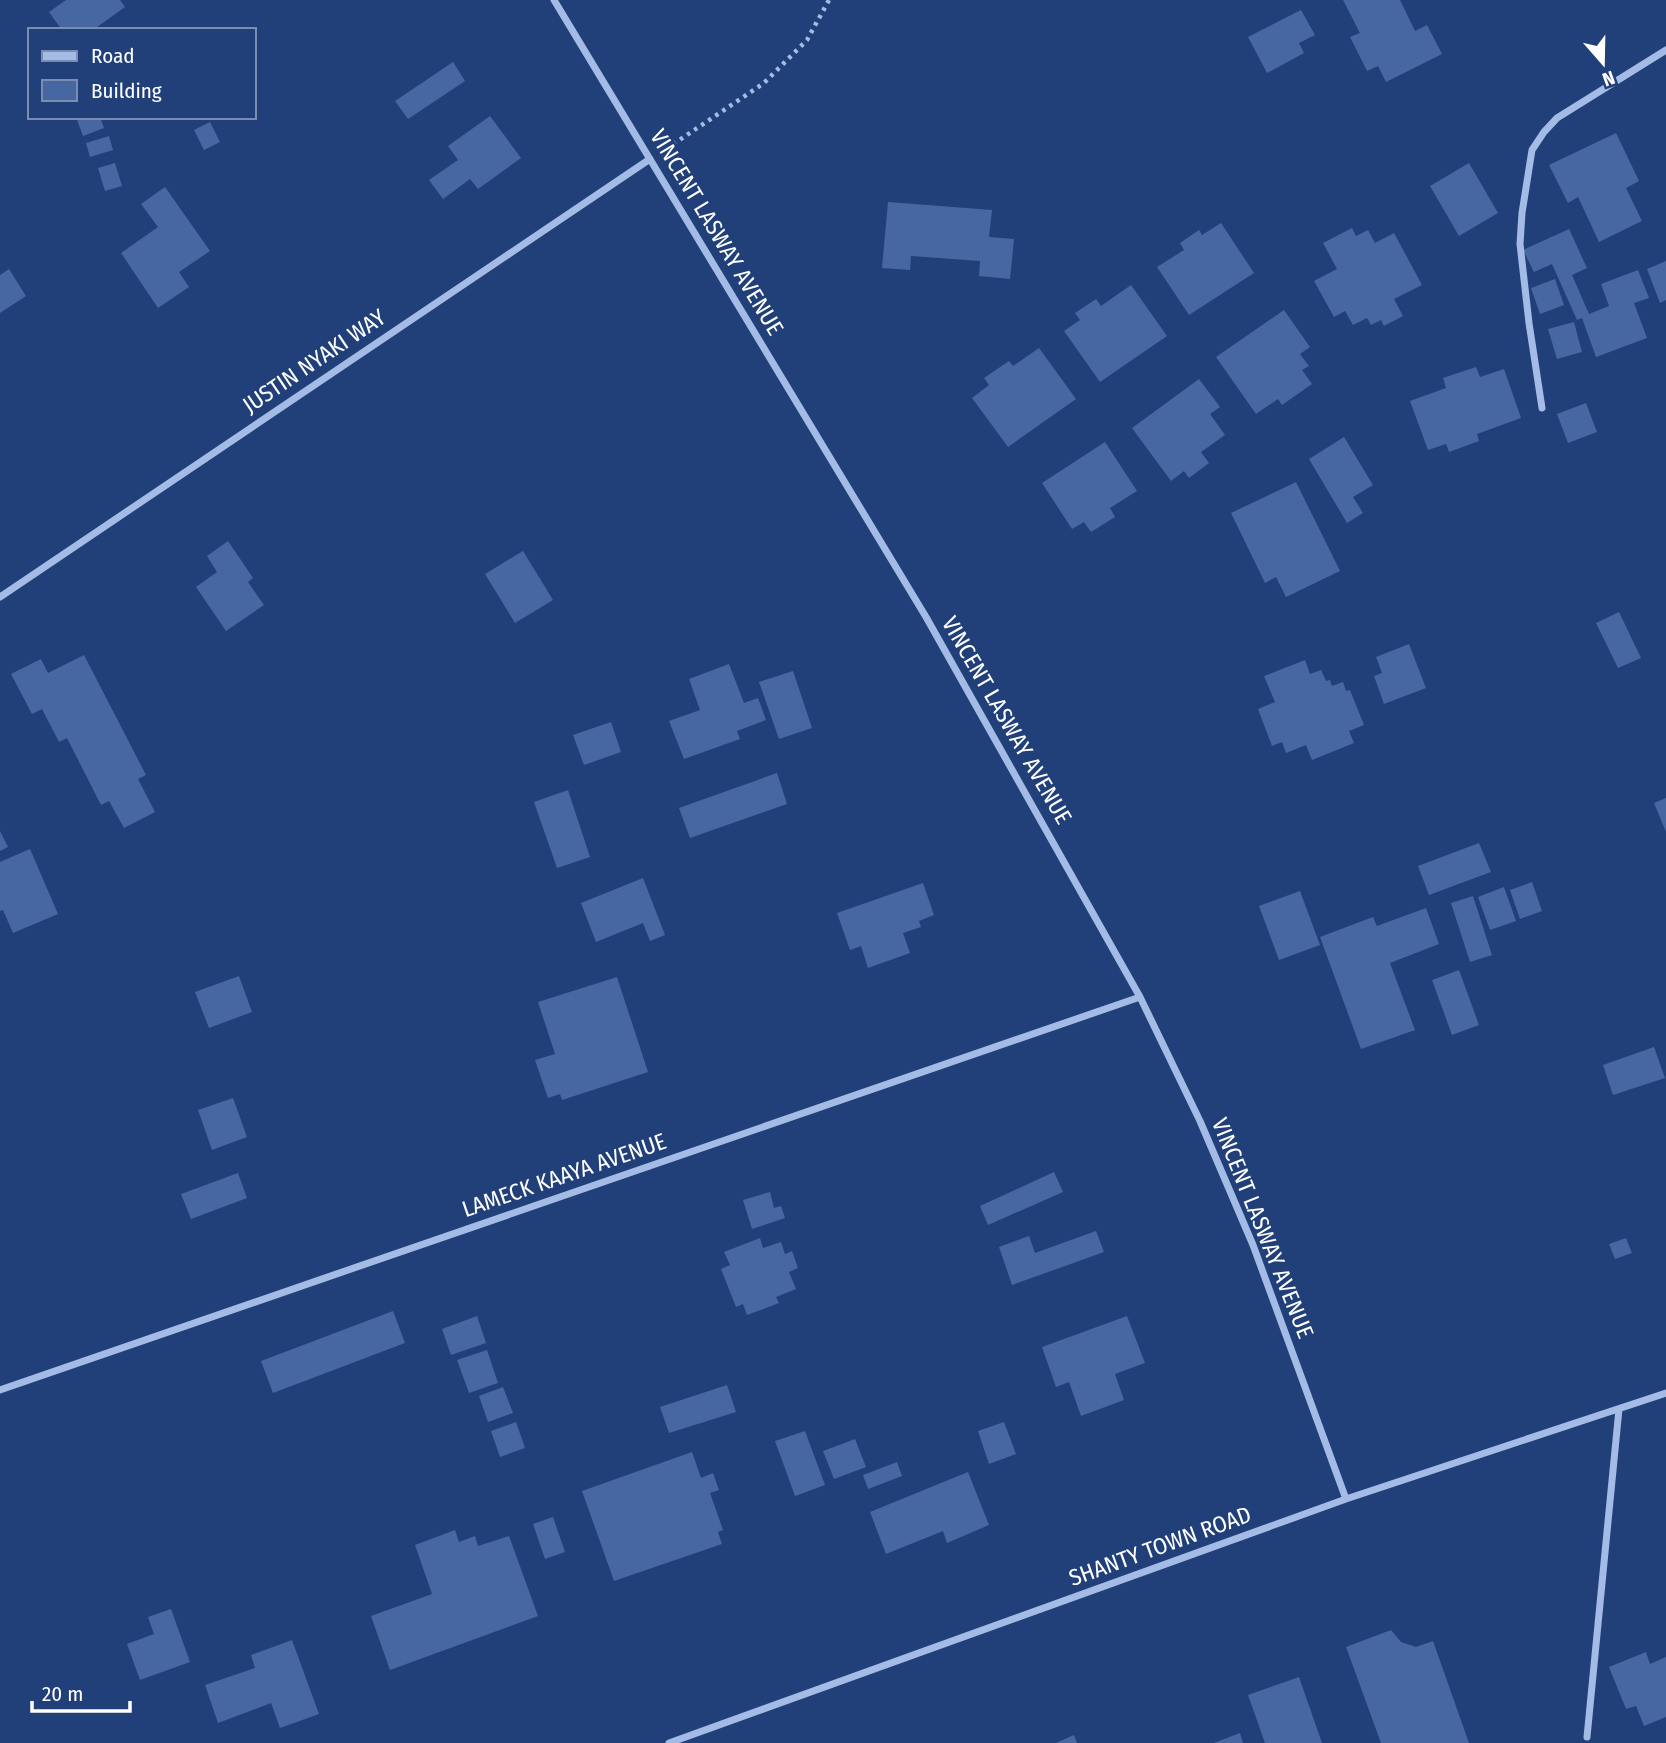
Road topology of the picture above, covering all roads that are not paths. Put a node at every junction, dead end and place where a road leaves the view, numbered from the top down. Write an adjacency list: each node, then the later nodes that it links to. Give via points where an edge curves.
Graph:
1 (554, 0): 3 (street, VINCENT LASWAY AVENUE)
2 (1666, 50): 4 (street, via 1557,118 1532,150 1520,244)
3 (650, 159): 5 (street, JUSTIN NYAKI WAY); 6 (street, VINCENT LASWAY AVENUE, via 926,617)
4 (1542, 408)
5 (0, 597)
6 (1140, 997): 7 (street, LAMECK KAAYA AVENUE); 10 (street, VINCENT LASWAY AVENUE, via 1253,1245)
7 (0, 1390)
8 (1666, 1393): 9 (street, SHANTY TOWN ROAD)
9 (1619, 1409): 10 (street, SHANTY TOWN ROAD); 11 (street)
10 (1346, 1499): 12 (street, SHANTY TOWN ROAD)
11 (1587, 1737)
12 (669, 1743)

